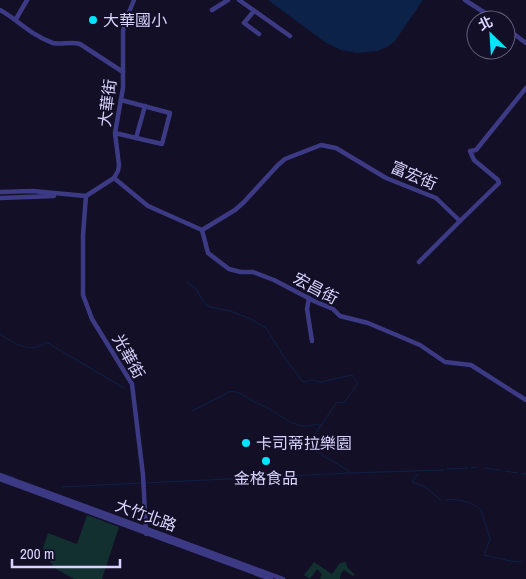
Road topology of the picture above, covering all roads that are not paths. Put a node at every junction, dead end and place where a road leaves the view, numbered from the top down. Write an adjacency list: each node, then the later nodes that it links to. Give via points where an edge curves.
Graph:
1 (27, 0): 10 (street)
2 (134, 0): 13 (street, 大華街, via 123,31)
3 (228, 0): 7 (street)
4 (239, 0): 8 (street)
5 (465, 0): 9 (street)
6 (0, 10): 10 (street)
7 (212, 10)
8 (254, 10): 11 (street, via 244,23); 12 (street)
9 (480, 10)
10 (16, 19): 13 (street, via 28,31 54,43 80,44)
11 (259, 34)
12 (290, 36)
13 (123, 72): 15 (street, 大華街)
14 (526, 88): 24 (street, via 476,150 470,152 474,160 499,183)
15 (121, 100): 16 (street); 17 (street, 大華街)
16 (144, 106): 18 (street); 18 (street, via 170,113 162,144)
17 (115, 133): 18 (street); 19 (street, 大華街, via 119,165)
18 (136, 138)
19 (114, 178): 22 (street); 25 (street, via 148,206)
20 (0, 192): 21 (street)
21 (66, 195): 22 (street); 23 (street)
22 (86, 196): 32 (street, 光華街, via 83,295 92,319 132,384 142,459)
23 (0, 198)
24 (460, 220): 25 (street, 富宏街, via 436,198 386,178 336,148 321,145 285,159 240,206); 26 (street)
25 (202, 230): 27 (street, 宏昌街, via 208,253 229,269 253,272)
26 (419, 262)
27 (309, 298): 28 (street, via 307,309); 29 (street, 宏昌街, via 333,309 340,316 368,323 420,345 445,362 471,365)
28 (312, 341)
29 (526, 400)
30 (0, 475): 32 (street, 大竹北路)
31 (0, 479): 32 (street, 大竹北路)
32 (146, 531): 33 (street, 大竹北路); 34 (street, 大竹北路)
33 (271, 579)
34 (283, 579)

